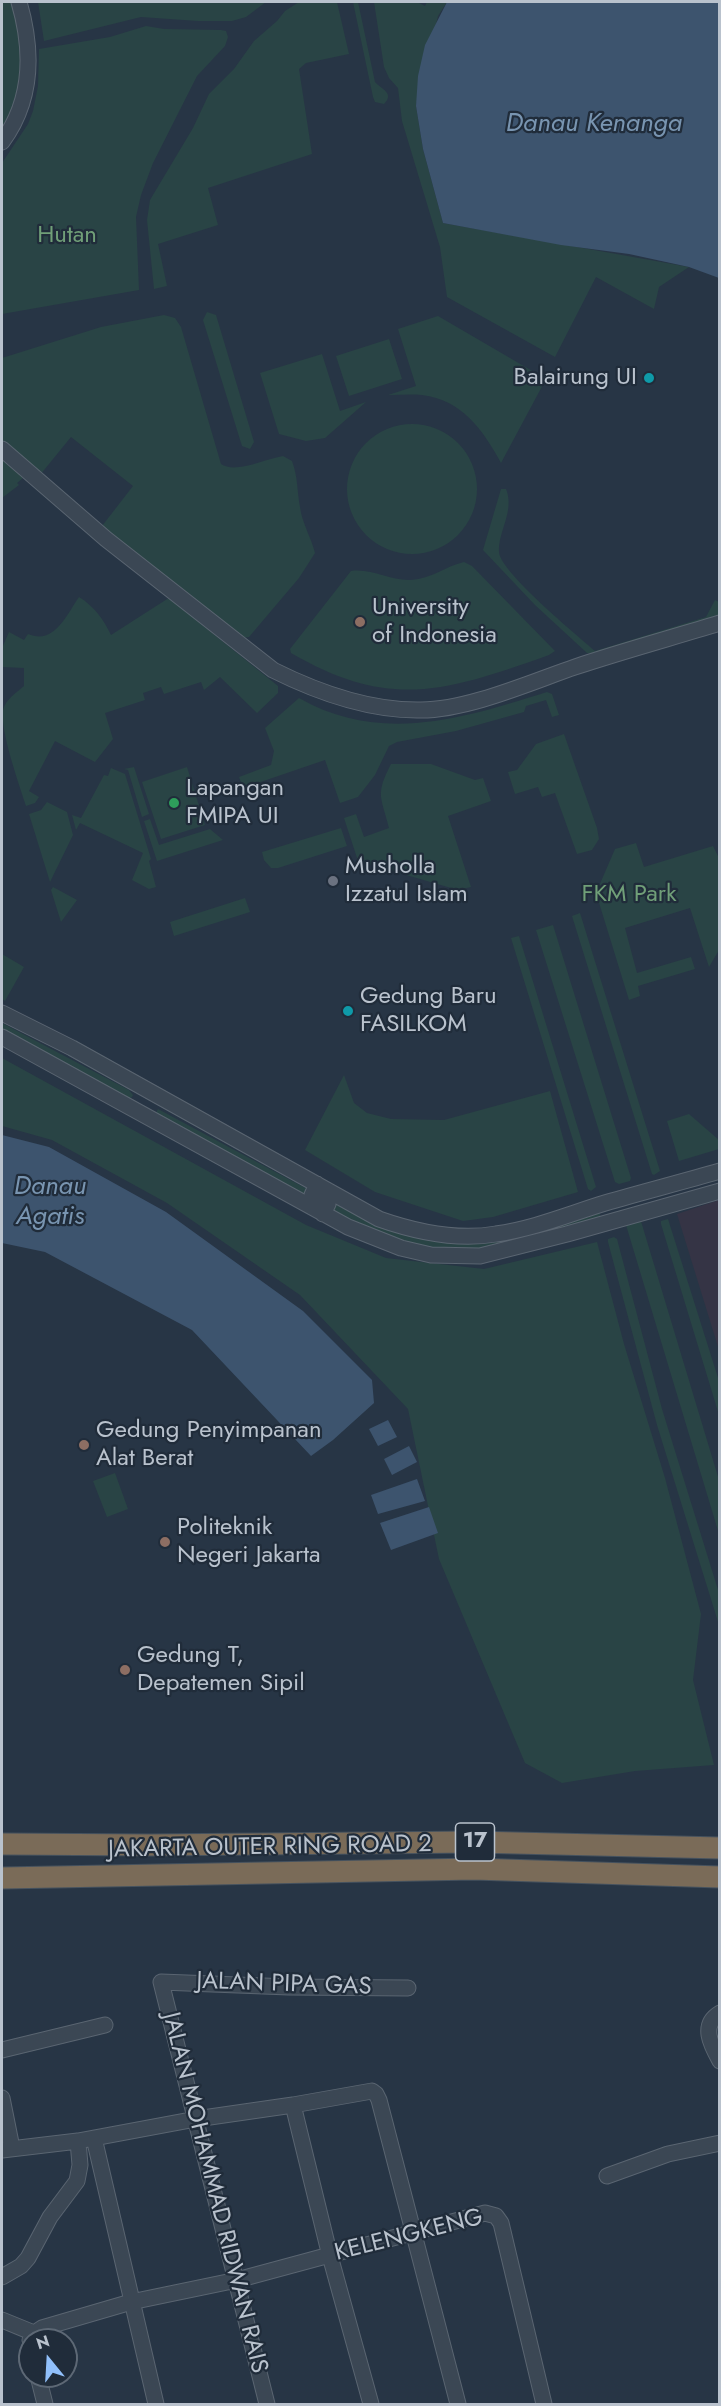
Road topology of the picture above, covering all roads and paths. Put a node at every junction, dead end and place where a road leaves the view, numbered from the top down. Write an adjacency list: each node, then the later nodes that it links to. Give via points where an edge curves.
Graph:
1 (19, 2): 2 (street, via 29,49 28,72 17,116)
2 (2, 142)
3 (2, 449): 4 (street, via 106,539 273,670 364,704 423,710 451,706)
4 (720, 623)
5 (2, 1013): 7 (street)
6 (2, 1037): 8 (street)
7 (150, 1093): 8 (street); 10 (street)
8 (138, 1111): 12 (street)
9 (720, 1171): 10 (street, via 495,1235 423,1232 379,1219)
10 (317, 1184): 12 (street, via 312,1195 328,1204)
11 (720, 1191): 12 (street, via 480,1256 401,1248)
12 (323, 1214)
13 (2, 1844): 14 (highway, JAKARTA OUTER RING ROAD 2 / 17, via 474,1842)
14 (720, 1848)
15 (720, 1877): 16 (highway, JAKARTA OUTER RING ROAD 2 / 17, via 474,1869)
16 (2, 1878)
17 (161, 1982): 18 (street, JALAN PIPA GAS); 25 (street, JALAN MOHAMMAD RIDWAN RAIS)
18 (408, 1988)
19 (720, 2013): 22 (street, via 711,2020 708,2031)
20 (105, 2025): 21 (street)
21 (2, 2050)
22 (720, 2061)
23 (2, 2098): 29 (street)
24 (292, 2105): 25 (street); 31 (street, via 365,2092 376,2094); 32 (street)
25 (196, 2119): 26 (street); 34 (street, JALAN MOHAMMAD RIDWAN RAIS)
26 (94, 2138): 27 (street); 35 (street)
27 (78, 2140): 29 (street); 33 (street, via 77,2181 28,2258)
28 (720, 2143): 30 (street, via 668,2154)
29 (7, 2149)
30 (607, 2176)
31 (413, 2234): 32 (street, KELENGKENG); 44 (street); 45 (street, KELENGKENG, via 485,2213 499,2219)
32 (330, 2256): 34 (street, KELENGKENG); 43 (street)
33 (2, 2277)
34 (237, 2280): 35 (street, KELENGKENG); 42 (street, JALAN MOHAMMAD RIDWAN RAIS)
35 (131, 2302): 37 (street, KELENGKENG); 41 (street)
36 (2, 2320): 38 (street)
37 (42, 2328)
38 (18, 2331)
39 (41, 2388): 40 (street)
40 (45, 2404)
41 (156, 2404)
42 (267, 2404)
43 (371, 2404)
44 (458, 2404)
45 (544, 2404)

